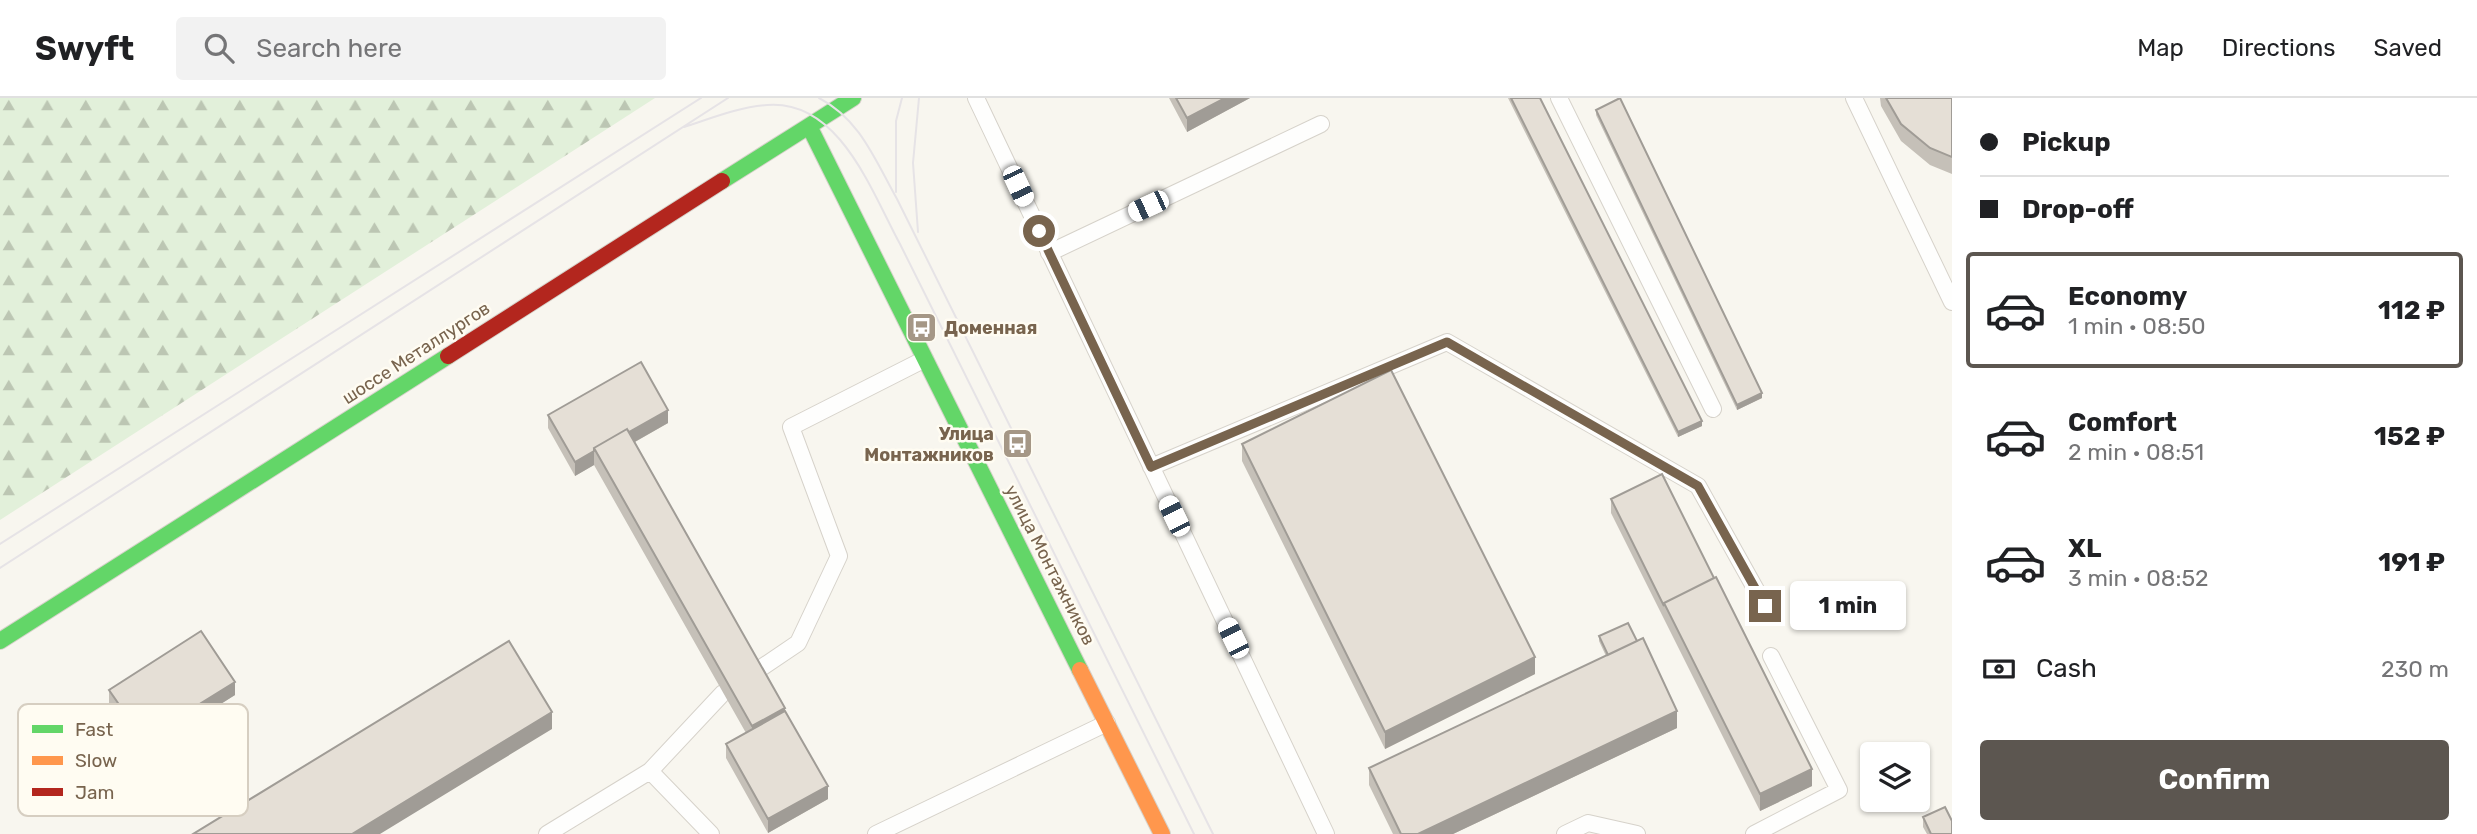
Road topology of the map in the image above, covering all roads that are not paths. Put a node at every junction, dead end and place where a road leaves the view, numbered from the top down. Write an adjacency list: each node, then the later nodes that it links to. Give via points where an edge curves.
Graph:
1 (853, 98): 6 (main road, шоссе Металлургов)
2 (976, 98): 7 (lane)
3 (1559, 98): 10 (lane)
4 (1854, 98): 8 (lane)
5 (1321, 124): 7 (lane)
6 (809, 126): 9 (main road, улица Монтажников); 13 (main road, шоссе Металлургов)
7 (1049, 253): 11 (lane)
8 (1952, 302)
9 (925, 359): 15 (lane, via 791,427 839,556 798,643); 17 (main road, улица Монтажников)
10 (1713, 409)
11 (1151, 467): 12 (lane, via 1447,342 1698,486); 23 (lane)
12 (1765, 606)
13 (0, 641)
14 (1771, 656): 26 (lane, via 1839,790)
15 (755, 672)
16 (723, 693): 18 (lane)
17 (1107, 723): 21 (lane); 22 (main road, улица Монтажников)
18 (650, 771): 19 (lane); 20 (lane)
19 (547, 834)
20 (711, 834)
21 (876, 834)
22 (1162, 834)
23 (1326, 834)
24 (1565, 834): 25 (lane, via 1588,822)
25 (1637, 834)
26 (1754, 834)

